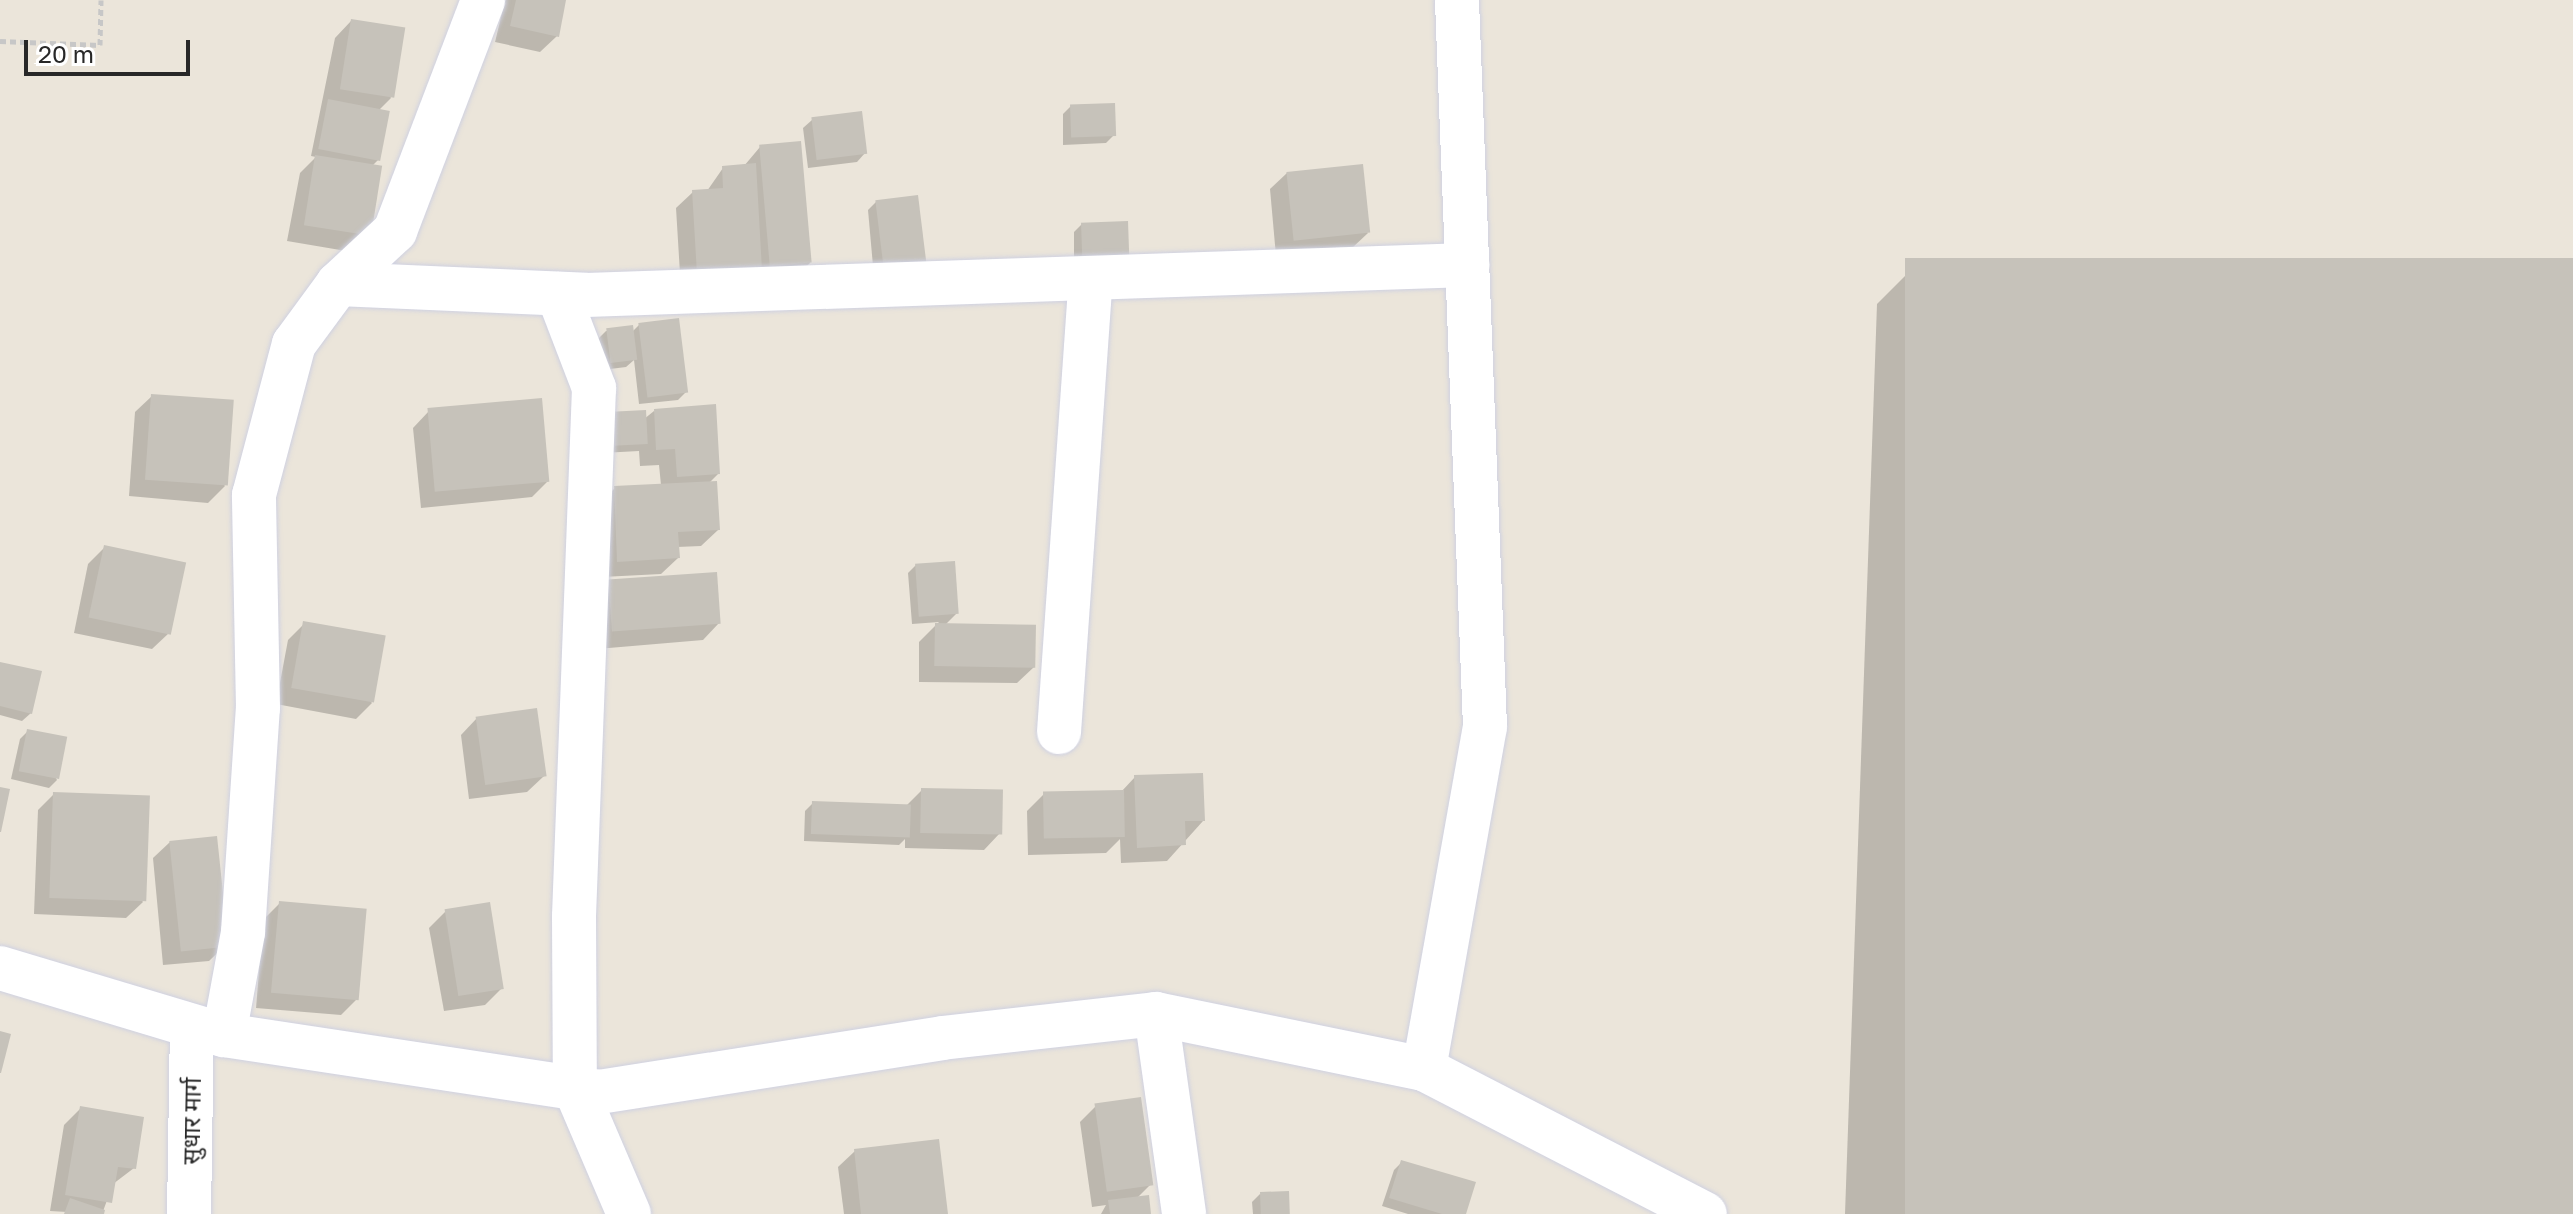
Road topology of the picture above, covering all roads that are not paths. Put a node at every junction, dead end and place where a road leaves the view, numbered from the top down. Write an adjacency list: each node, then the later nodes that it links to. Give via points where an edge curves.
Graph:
1 (483, 0): 5 (street, सुधार मार्ग, via 395,231)
2 (1457, 0): 3 (street)
3 (1467, 265): 4 (street); 11 (street, via 1485,727)
4 (1091, 278): 6 (street); 7 (street)
5 (338, 284): 6 (street); 10 (street, सुधार मार्ग, via 294,344 254,495 258,708 243,932)
6 (558, 294): 12 (street, via 594,388 574,917)
7 (1059, 732)
8 (0, 968): 10 (street)
9 (1156, 1014): 11 (street); 12 (street, via 942,1038 599,1092); 15 (street)
10 (208, 1031): 12 (street); 13 (street, सुधार मार्ग)
11 (1424, 1069): 16 (street)
12 (575, 1088): 14 (street)
13 (189, 1214)
14 (629, 1214)
15 (1184, 1214)
16 (1705, 1214)

